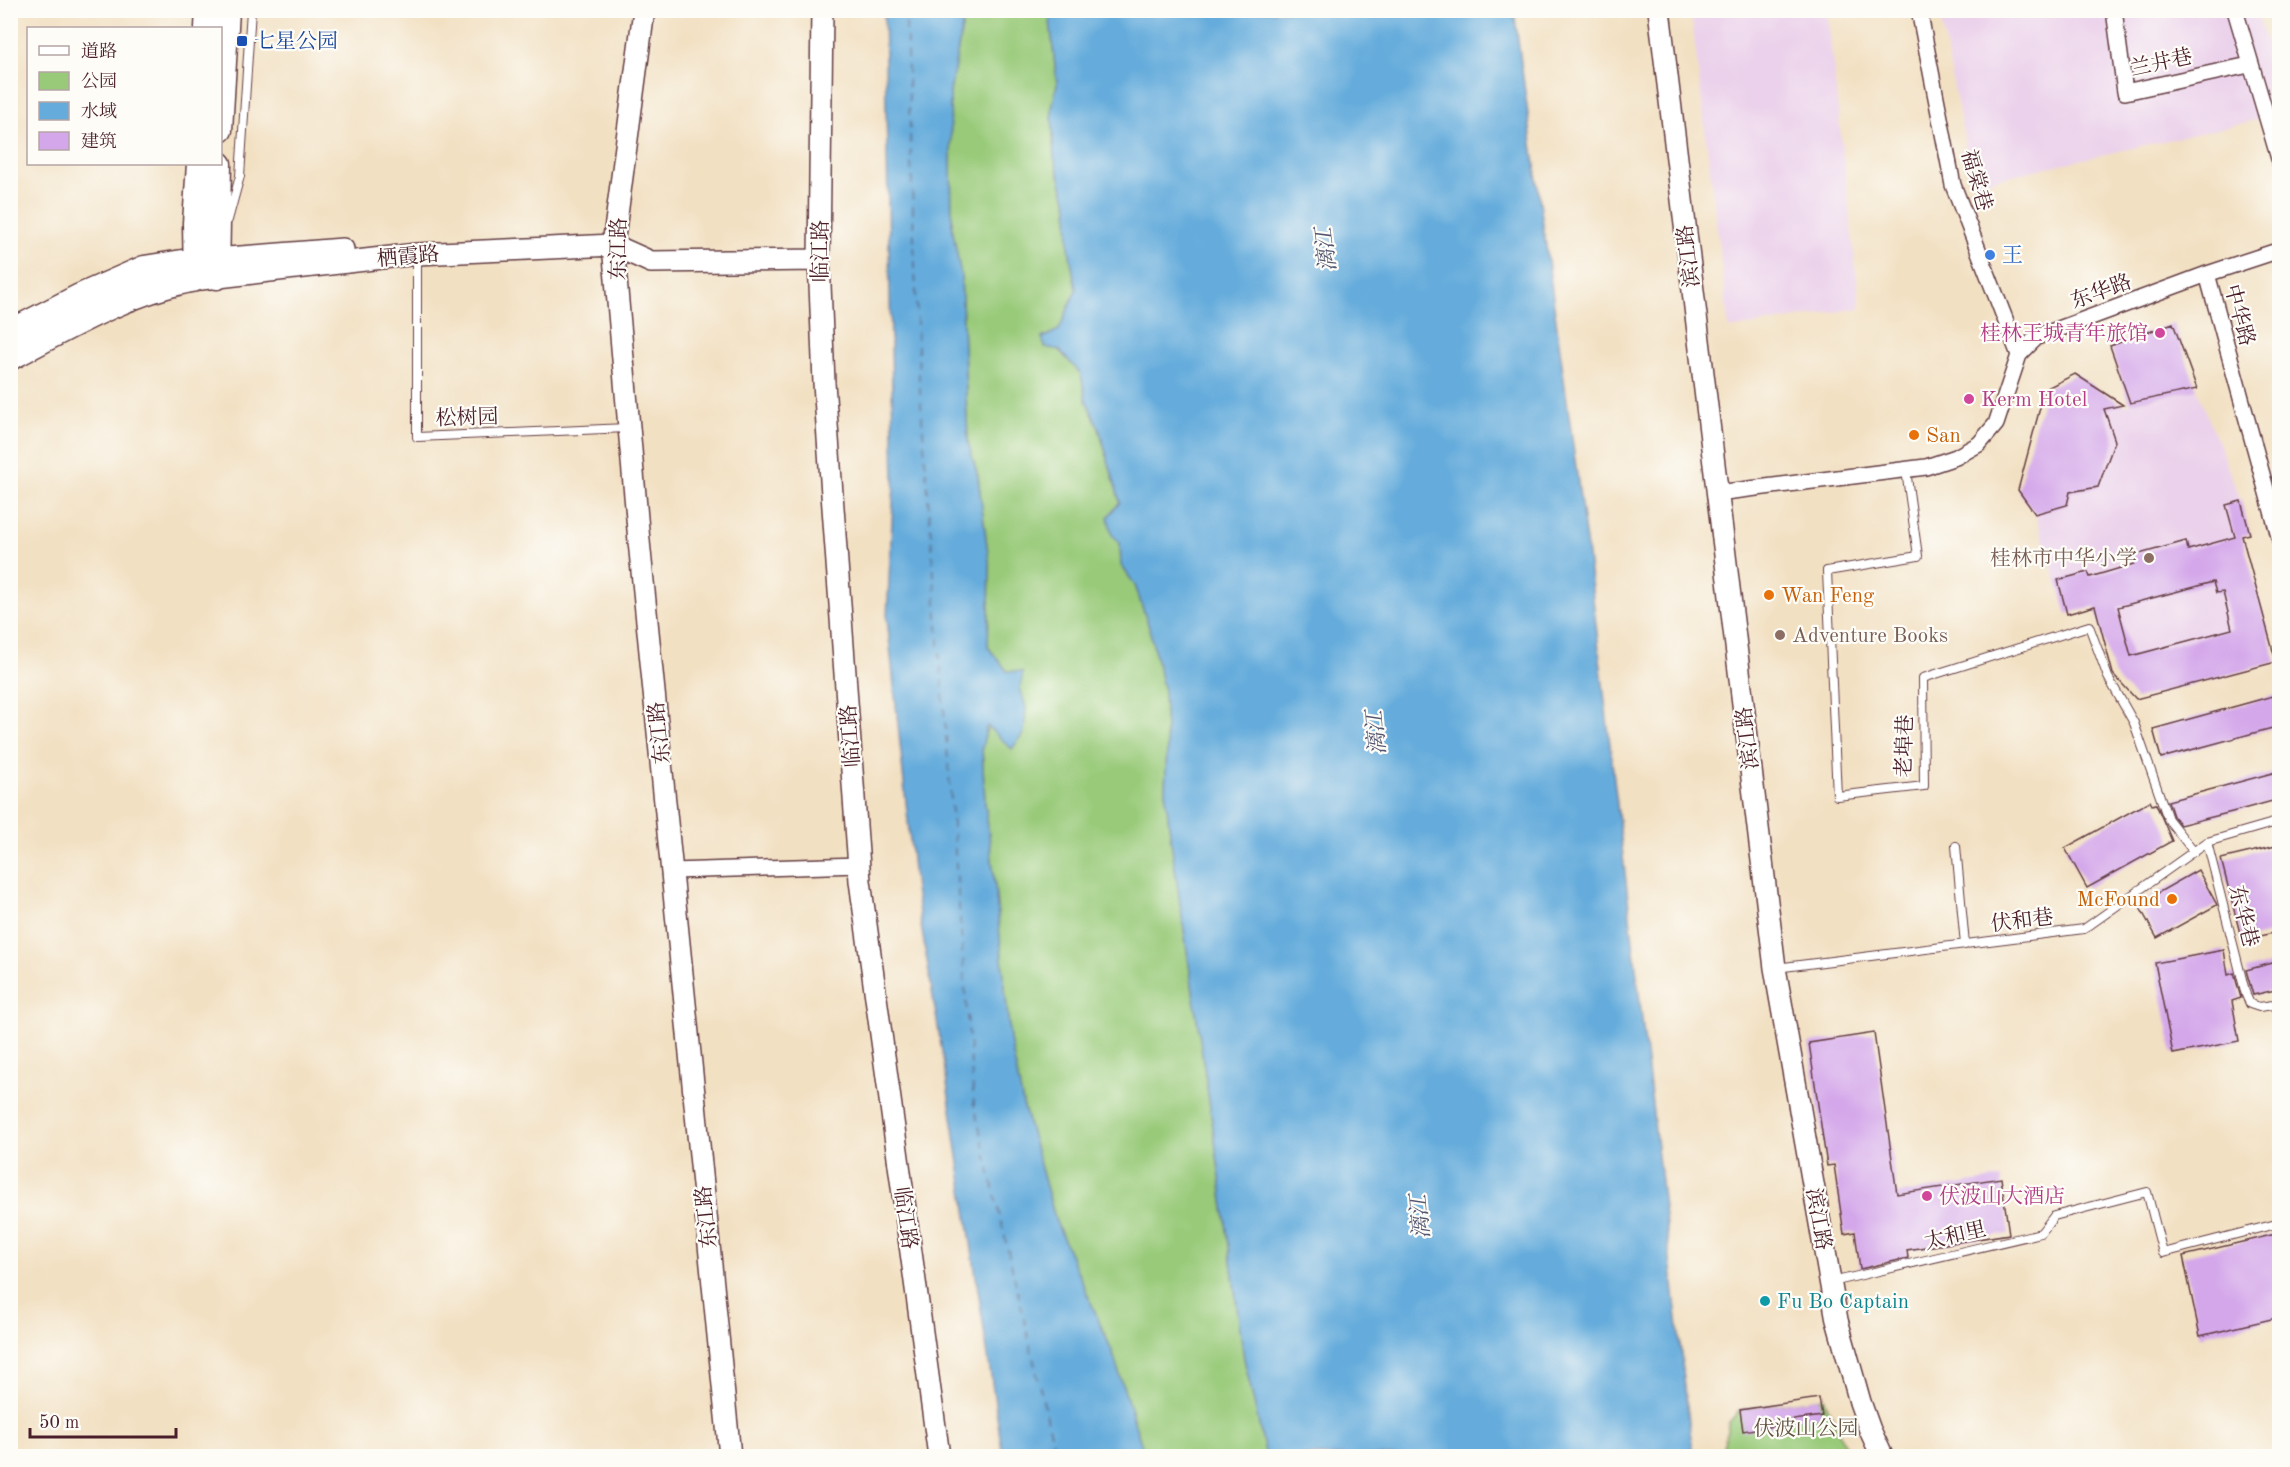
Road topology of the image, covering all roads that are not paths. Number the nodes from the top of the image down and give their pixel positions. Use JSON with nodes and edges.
{"nodes":[{"id":1,"x":208,"y":10,"type":"edge"},
{"id":2,"x":227,"y":10,"type":"edge"},
{"id":3,"x":251,"y":10,"type":"edge"},
{"id":4,"x":644,"y":10,"type":"edge"},
{"id":5,"x":822,"y":10,"type":"edge"},
{"id":6,"x":1659,"y":10,"type":"edge"},
{"id":7,"x":1919,"y":10,"type":"edge"},
{"id":8,"x":2114,"y":10,"type":"edge"},
{"id":9,"x":2235,"y":10,"type":"edge"},
{"id":10,"x":207,"y":27,"type":"edge"},
{"id":11,"x":2249,"y":65,"type":"junction"},
{"id":12,"x":222,"y":96,"type":"edge"},
{"id":13,"x":2280,"y":162,"type":"edge"},
{"id":14,"x":199,"y":165,"type":"edge"},
{"id":15,"x":219,"y":165,"type":"edge"},
{"id":16,"x":615,"y":237,"type":"junction"},
{"id":17,"x":2280,"y":250,"type":"edge"},
{"id":18,"x":417,"y":254,"type":"junction"},
{"id":19,"x":819,"y":260,"type":"junction"},
{"id":20,"x":206,"y":269,"type":"junction"},
{"id":21,"x":2207,"y":274,"type":"junction"},
{"id":22,"x":10,"y":332,"type":"edge"},
{"id":23,"x":2019,"y":354,"type":"junction"},
{"id":24,"x":10,"y":358,"type":"edge"},
{"id":25,"x":629,"y":428,"type":"junction"},
{"id":26,"x":1906,"y":470,"type":"junction"},
{"id":27,"x":1717,"y":493,"type":"junction"},
{"id":28,"x":2280,"y":540,"type":"edge"},
{"id":29,"x":2280,"y":821,"type":"edge"},
{"id":30,"x":2207,"y":842,"type":"junction"},
{"id":31,"x":1956,"y":846,"type":"dead end"},
{"id":32,"x":2194,"y":852,"type":"junction"},
{"id":33,"x":859,"y":865,"type":"junction"},
{"id":34,"x":673,"y":871,"type":"junction"},
{"id":35,"x":1965,"y":945,"type":"junction"},
{"id":36,"x":1775,"y":968,"type":"junction"},
{"id":37,"x":2280,"y":1005,"type":"edge"},
{"id":38,"x":2280,"y":1223,"type":"edge"},
{"id":39,"x":1831,"y":1283,"type":"junction"},
{"id":40,"x":730,"y":1456,"type":"edge"},
{"id":41,"x":939,"y":1456,"type":"edge"},
{"id":42,"x":1882,"y":1456,"type":"edge"}],
"edges":[{"from":1,"to":10,"type":"main road"},
{"from":2,"to":12,"type":"main road"},
{"from":3,"to":20,"type":"lane"},
{"from":4,"to":16,"type":"street","name":"东江路"},
{"from":5,"to":19,"type":"street","name":"临江路"},
{"from":6,"to":27,"type":"street","name":"滨江路"},
{"from":7,"to":23,"type":"street","name":"福棠巷"},
{"from":8,"to":11,"type":"street","name":"兰井巷"},
{"from":9,"to":11,"type":"street"},
{"from":11,"to":13,"type":"street"},
{"from":14,"to":20,"type":"main road"},
{"from":15,"to":20,"type":"main road"},
{"from":16,"to":18,"type":"street","name":"栖霞路"},
{"from":16,"to":19,"type":"street","name":"栖霞路"},
{"from":16,"to":20,"type":"street","name":"栖霞路"},
{"from":16,"to":25,"type":"street","name":"东江路"},
{"from":17,"to":21,"type":"street","name":"东华路"},
{"from":18,"to":20,"type":"street","name":"栖霞路"},
{"from":18,"to":25,"type":"lane","name":"松树园"},
{"from":19,"to":33,"type":"street","name":"临江路"},
{"from":20,"to":22,"type":"main road","name":"栖霞路"},
{"from":20,"to":24,"type":"main road","name":"栖霞路"},
{"from":21,"to":23,"type":"street","name":"东华路"},
{"from":21,"to":28,"type":"street","name":"中华路"},
{"from":23,"to":26,"type":"street"},
{"from":25,"to":34,"type":"street","name":"东江路"},
{"from":26,"to":27,"type":"street"},
{"from":26,"to":32,"type":"lane","name":"老埠巷"},
{"from":27,"to":36,"type":"street","name":"滨江路"},
{"from":29,"to":30,"type":"lane","name":"伏和巷"},
{"from":30,"to":32,"type":"lane","name":"伏和巷"},
{"from":30,"to":37,"type":"lane","name":"东华巷"},
{"from":31,"to":35,"type":"lane"},
{"from":32,"to":35,"type":"lane","name":"伏和巷"},
{"from":33,"to":34,"type":"street"},
{"from":33,"to":41,"type":"street","name":"临江路"},
{"from":34,"to":40,"type":"street","name":"东江路"},
{"from":35,"to":36,"type":"lane","name":"伏和巷"},
{"from":36,"to":39,"type":"street","name":"滨江路"},
{"from":38,"to":39,"type":"lane","name":"太和里"},
{"from":39,"to":42,"type":"street","name":"滨江路"}]}
